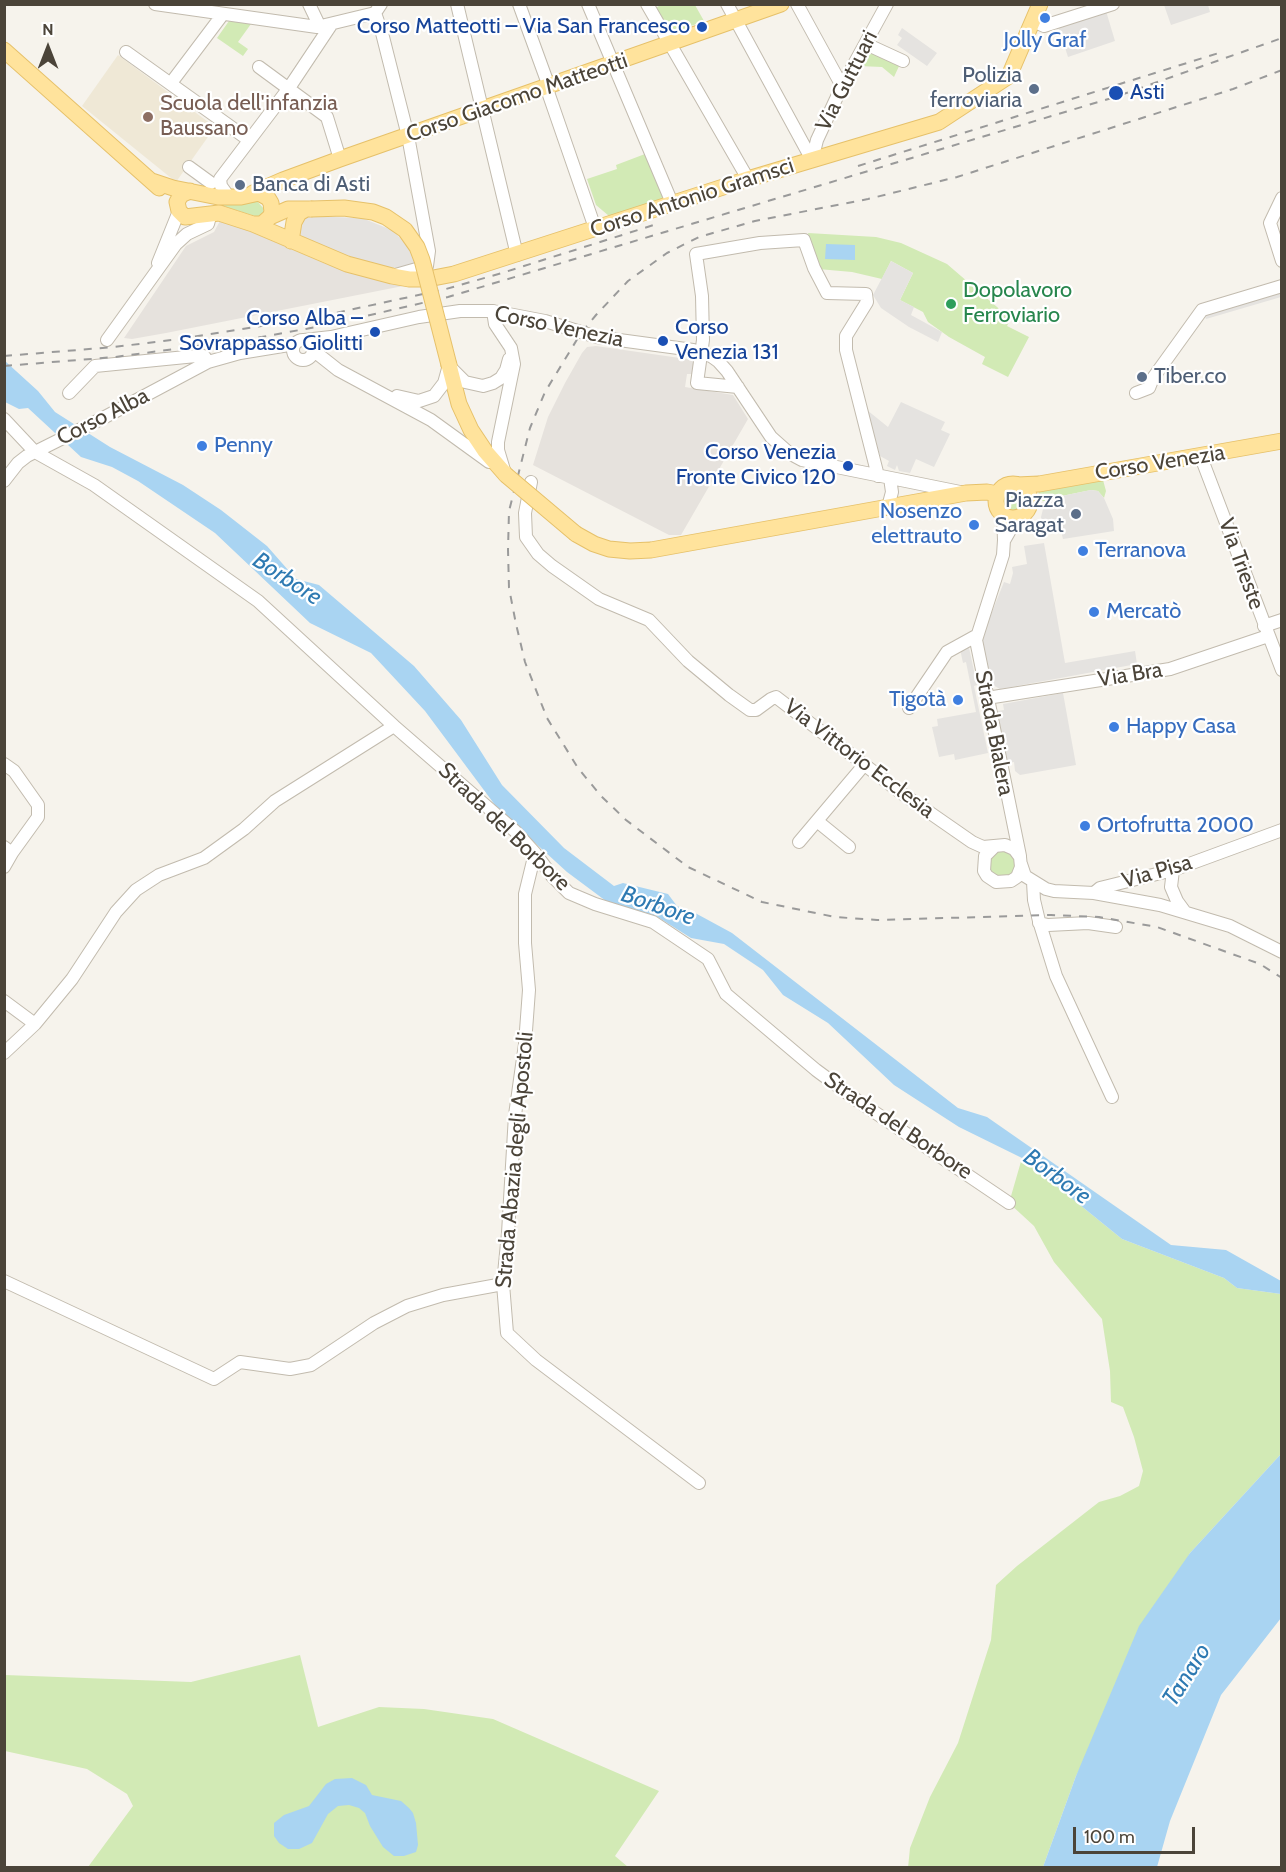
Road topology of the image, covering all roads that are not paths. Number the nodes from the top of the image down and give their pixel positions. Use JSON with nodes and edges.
{"nodes":[{"id":1,"x":155,"y":4,"type":"edge"},
{"id":2,"x":309,"y":4,"type":"edge"},
{"id":3,"x":456,"y":4,"type":"edge"},
{"id":4,"x":519,"y":4,"type":"edge"},
{"id":5,"x":588,"y":4,"type":"edge"},
{"id":6,"x":647,"y":4,"type":"edge"},
{"id":7,"x":727,"y":4,"type":"edge"},
{"id":8,"x":781,"y":4,"type":"edge"},
{"id":9,"x":797,"y":4,"type":"edge"},
{"id":10,"x":887,"y":4,"type":"edge"},
{"id":11,"x":1040,"y":4,"type":"edge"},
{"id":12,"x":1113,"y":4,"type":"edge"},
{"id":13,"x":378,"y":9,"type":"edge"},
{"id":14,"x":223,"y":14,"type":"junction"},
{"id":15,"x":735,"y":20,"type":"junction"},
{"id":16,"x":1033,"y":21,"type":"junction"},
{"id":17,"x":326,"y":26,"type":"junction"},
{"id":18,"x":670,"y":43,"type":"junction"},
{"id":19,"x":866,"y":44,"type":"junction"},
{"id":20,"x":4,"y":50,"type":"edge"},
{"id":21,"x":126,"y":52,"type":"dead end"},
{"id":22,"x":903,"y":62,"type":"dead end"},
{"id":23,"x":613,"y":64,"type":"junction"},
{"id":24,"x":259,"y":67,"type":"dead end"},
{"id":25,"x":171,"y":83,"type":"junction"},
{"id":26,"x":842,"y":86,"type":"junction"},
{"id":27,"x":548,"y":87,"type":"junction"},
{"id":28,"x":289,"y":88,"type":"junction"},
{"id":29,"x":482,"y":110,"type":"junction"},
{"id":30,"x":408,"y":136,"type":"junction"},
{"id":31,"x":249,"y":140,"type":"junction"},
{"id":32,"x":340,"y":159,"type":"junction"},
{"id":33,"x":812,"y":160,"type":"junction"},
{"id":34,"x":189,"y":168,"type":"dead end"},
{"id":35,"x":748,"y":179,"type":"junction"},
{"id":36,"x":152,"y":181,"type":"junction"},
{"id":37,"x":209,"y":189,"type":"junction"},
{"id":38,"x":190,"y":191,"type":"junction"},
{"id":39,"x":227,"y":193,"type":"junction"},
{"id":40,"x":254,"y":193,"type":"junction"},
{"id":41,"x":1281,"y":198,"type":"edge"},
{"id":42,"x":269,"y":200,"type":"junction"},
{"id":43,"x":672,"y":203,"type":"junction"},
{"id":44,"x":178,"y":209,"type":"junction"},
{"id":45,"x":288,"y":209,"type":"junction"},
{"id":46,"x":309,"y":209,"type":"junction"},
{"id":47,"x":270,"y":217,"type":"junction"},
{"id":48,"x":197,"y":223,"type":"junction"},
{"id":49,"x":252,"y":224,"type":"junction"},
{"id":50,"x":595,"y":228,"type":"junction"},
{"id":51,"x":291,"y":241,"type":"junction"},
{"id":52,"x":517,"y":255,"type":"junction"},
{"id":53,"x":1281,"y":261,"type":"edge"},
{"id":54,"x":155,"y":273,"type":"junction"},
{"id":55,"x":392,"y":276,"type":"junction"},
{"id":56,"x":1281,"y":286,"type":"edge"},
{"id":57,"x":494,"y":311,"type":"junction"},
{"id":58,"x":106,"y":340,"type":"dead end"},
{"id":59,"x":510,"y":348,"type":"junction"},
{"id":60,"x":305,"y":350,"type":"junction"},
{"id":61,"x":701,"y":353,"type":"junction"},
{"id":62,"x":208,"y":362,"type":"junction"},
{"id":63,"x":449,"y":365,"type":"junction"},
{"id":64,"x":738,"y":387,"type":"junction"},
{"id":65,"x":380,"y":391,"type":"junction"},
{"id":66,"x":69,"y":393,"type":"dead end"},
{"id":67,"x":1136,"y":393,"type":"dead end"},
{"id":68,"x":4,"y":419,"type":"edge"},
{"id":69,"x":1281,"y":441,"type":"edge"},
{"id":70,"x":41,"y":449,"type":"junction"},
{"id":71,"x":1201,"y":457,"type":"junction"},
{"id":72,"x":506,"y":476,"type":"junction"},
{"id":73,"x":884,"y":477,"type":"junction"},
{"id":74,"x":4,"y":481,"type":"edge"},
{"id":75,"x":531,"y":482,"type":"dead end"},
{"id":76,"x":1040,"y":484,"type":"junction"},
{"id":77,"x":1017,"y":485,"type":"junction"},
{"id":78,"x":966,"y":493,"type":"junction"},
{"id":79,"x":998,"y":494,"type":"junction"},
{"id":80,"x":1029,"y":496,"type":"junction"},
{"id":81,"x":888,"y":507,"type":"junction"},
{"id":82,"x":1010,"y":516,"type":"junction"},
{"id":83,"x":1281,"y":620,"type":"edge"},
{"id":84,"x":1266,"y":631,"type":"junction"},
{"id":85,"x":976,"y":636,"type":"junction"},
{"id":86,"x":1281,"y":670,"type":"edge"},
{"id":87,"x":987,"y":698,"type":"junction"},
{"id":88,"x":909,"y":708,"type":"dead end"},
{"id":89,"x":394,"y":726,"type":"junction"},
{"id":90,"x":4,"y":764,"type":"edge"},
{"id":91,"x":864,"y":765,"type":"junction"},
{"id":92,"x":817,"y":821,"type":"junction"},
{"id":93,"x":1013,"y":830,"type":"junction"},
{"id":94,"x":1281,"y":830,"type":"edge"},
{"id":95,"x":799,"y":842,"type":"dead end"},
{"id":96,"x":972,"y":842,"type":"junction"},
{"id":97,"x":997,"y":846,"type":"junction"},
{"id":98,"x":849,"y":847,"type":"dead end"},
{"id":99,"x":8,"y":850,"type":"edge"},
{"id":100,"x":535,"y":853,"type":"junction"},
{"id":101,"x":1021,"y":860,"type":"junction"},
{"id":102,"x":983,"y":866,"type":"junction"},
{"id":103,"x":4,"y":867,"type":"edge"},
{"id":104,"x":1173,"y":870,"type":"junction"},
{"id":105,"x":1032,"y":882,"type":"junction"},
{"id":106,"x":1007,"y":883,"type":"junction"},
{"id":107,"x":1094,"y":894,"type":"junction"},
{"id":108,"x":1185,"y":912,"type":"junction"},
{"id":109,"x":1039,"y":923,"type":"junction"},
{"id":110,"x":1116,"y":927,"type":"dead end"},
{"id":111,"x":1281,"y":952,"type":"edge"},
{"id":112,"x":4,"y":1001,"type":"edge"},
{"id":113,"x":34,"y":1024,"type":"junction"},
{"id":114,"x":4,"y":1053,"type":"edge"},
{"id":115,"x":1112,"y":1097,"type":"dead end"},
{"id":116,"x":1009,"y":1203,"type":"dead end"},
{"id":117,"x":4,"y":1281,"type":"edge"},
{"id":118,"x":503,"y":1284,"type":"junction"},
{"id":119,"x":699,"y":1483,"type":"dead end"}],
"edges":[{"from":1,"to":14,"type":"street"},
{"from":2,"to":17,"type":"street"},
{"from":3,"to":29,"type":"street"},
{"from":4,"to":27,"type":"street"},
{"from":5,"to":23,"type":"street"},
{"from":6,"to":18,"type":"street"},
{"from":7,"to":15,"type":"street"},
{"from":8,"to":15,"type":"main road","name":"Corso Giacomo Matteotti"},
{"from":9,"to":26,"type":"street"},
{"from":10,"to":19,"type":"street","name":"Via Guttuari"},
{"from":11,"to":16,"type":"main road","name":"Corso Antonio Gramsci"},
{"from":12,"to":16,"type":"street"},
{"from":13,"to":17,"type":"street"},
{"from":13,"to":30,"type":"street"},
{"from":14,"to":17,"type":"street"},
{"from":14,"to":25,"type":"street"},
{"from":15,"to":18,"type":"main road","name":"Corso Giacomo Matteotti"},
{"from":15,"to":33,"type":"street"},
{"from":16,"to":33,"type":"main road","name":"Corso Antonio Gramsci"},
{"from":17,"to":28,"type":"street"},
{"from":18,"to":23,"type":"main road","name":"Corso Giacomo Matteotti"},
{"from":18,"to":35,"type":"street"},
{"from":19,"to":22,"type":"street"},
{"from":19,"to":26,"type":"street","name":"Via Guttuari"},
{"from":20,"to":36,"type":"main road"},
{"from":21,"to":25,"type":"street"},
{"from":23,"to":27,"type":"main road","name":"Corso Giacomo Matteotti"},
{"from":23,"to":43,"type":"street"},
{"from":24,"to":28,"type":"street"},
{"from":25,"to":31,"type":"street"},
{"from":26,"to":33,"type":"street","name":"Via Guttuari"},
{"from":27,"to":29,"type":"main road","name":"Corso Giacomo Matteotti"},
{"from":27,"to":50,"type":"street"},
{"from":28,"to":31,"type":"street"},
{"from":28,"to":32,"type":"street"},
{"from":29,"to":30,"type":"main road","name":"Corso Giacomo Matteotti"},
{"from":29,"to":52,"type":"street"},
{"from":30,"to":32,"type":"main road","name":"Corso Giacomo Matteotti"},
{"from":30,"to":55,"type":"street"},
{"from":31,"to":39,"type":"street"},
{"from":32,"to":40,"type":"main road","name":"Corso Giacomo Matteotti"},
{"from":33,"to":35,"type":"main road","name":"Corso Antonio Gramsci"},
{"from":34,"to":37,"type":"street"},
{"from":35,"to":43,"type":"main road","name":"Corso Antonio Gramsci"},
{"from":36,"to":38,"type":"main road","name":"Corso Giacomo Matteotti"},
{"from":36,"to":44,"type":"main road"},
{"from":37,"to":38,"type":"main road","name":"Corso Giacomo Matteotti"},
{"from":37,"to":39,"type":"main road","name":"Corso Giacomo Matteotti"},
{"from":38,"to":44,"type":"main road"},
{"from":39,"to":40,"type":"main road","name":"Corso Giacomo Matteotti"},
{"from":40,"to":42,"type":"main road"},
{"from":41,"to":53,"type":"street"},
{"from":42,"to":45,"type":"main road"},
{"from":42,"to":47,"type":"main road"},
{"from":43,"to":50,"type":"main road","name":"Corso Antonio Gramsci"},
{"from":44,"to":48,"type":"main road"},
{"from":44,"to":54,"type":"street"},
{"from":45,"to":46,"type":"main road","name":"Corso Venezia"},
{"from":45,"to":47,"type":"main road"},
{"from":46,"to":51,"type":"main road"},
{"from":46,"to":63,"type":"main road","name":"Corso Venezia","bridge":true},
{"from":47,"to":49,"type":"main road"},
{"from":48,"to":49,"type":"main road","name":"Corso Antonio Gramsci"},
{"from":48,"to":54,"type":"street"},
{"from":49,"to":51,"type":"main road","name":"Corso Antonio Gramsci"},
{"from":50,"to":52,"type":"main road","name":"Corso Antonio Gramsci"},
{"from":51,"to":55,"type":"main road","name":"Corso Antonio Gramsci"},
{"from":52,"to":55,"type":"main road","name":"Corso Antonio Gramsci"},
{"from":54,"to":58,"type":"street"},
{"from":56,"to":67,"type":"street"},
{"from":57,"to":59,"type":"street"},
{"from":57,"to":60,"type":"street","name":"Corso Venezia"},
{"from":57,"to":61,"type":"street","name":"Corso Venezia"},
{"from":59,"to":63,"type":"street"},
{"from":59,"to":72,"type":"street"},
{"from":60,"to":62,"type":"street","name":"Corso Alba"},
{"from":60,"to":65,"type":"street"},
{"from":61,"to":64,"type":"street","name":"Corso Venezia"},
{"from":61,"to":64,"type":"street"},
{"from":61,"to":73,"type":"street"},
{"from":62,"to":66,"type":"street","name":"Corso Alba"},
{"from":62,"to":70,"type":"street","name":"Corso Alba"},
{"from":63,"to":65,"type":"street"},
{"from":63,"to":72,"type":"main road","name":"Corso Venezia"},
{"from":64,"to":73,"type":"street","name":"Corso Venezia"},
{"from":65,"to":72,"type":"street"},
{"from":68,"to":70,"type":"street","name":"Strada del Borbore"},
{"from":69,"to":71,"type":"main road","name":"Corso Venezia"},
{"from":70,"to":74,"type":"street","name":"Corso Alba"},
{"from":70,"to":89,"type":"street","name":"Strada del Borbore"},
{"from":71,"to":76,"type":"main road","name":"Corso Venezia"},
{"from":71,"to":84,"type":"street","name":"Via Trieste"},
{"from":72,"to":81,"type":"main road","name":"Corso Venezia","bridge":true},
{"from":73,"to":78,"type":"street","name":"Corso Venezia"},
{"from":73,"to":81,"type":"street"},
{"from":75,"to":91,"type":"street","name":"Via Vittorio Ecclesia"},
{"from":76,"to":77,"type":"main road","name":"Corso Venezia"},
{"from":76,"to":80,"type":"main road"},
{"from":77,"to":79,"type":"main road"},
{"from":77,"to":80,"type":"main road"},
{"from":78,"to":79,"type":"main road","name":"Corso Venezia"},
{"from":78,"to":81,"type":"main road","name":"Corso Venezia"},
{"from":79,"to":82,"type":"main road"},
{"from":80,"to":82,"type":"main road"},
{"from":82,"to":85,"type":"street"},
{"from":83,"to":84,"type":"street","name":"Via Bra"},
{"from":84,"to":86,"type":"street","name":"Via Trieste"},
{"from":84,"to":87,"type":"street","name":"Via Bra"},
{"from":85,"to":87,"type":"street","name":"Strada Bialera"},
{"from":85,"to":88,"type":"street","name":"Strada Bialera"},
{"from":87,"to":93,"type":"street","name":"Strada Bialera"},
{"from":89,"to":100,"type":"street","name":"Strada del Borbore"},
{"from":89,"to":113,"type":"street"},
{"from":90,"to":99,"type":"street"},
{"from":91,"to":92,"type":"street"},
{"from":91,"to":96,"type":"street","name":"Via Vittorio Ecclesia"},
{"from":92,"to":95,"type":"street"},
{"from":92,"to":98,"type":"street"},
{"from":93,"to":97,"type":"street"},
{"from":93,"to":101,"type":"street","name":"Strada Bialera"},
{"from":94,"to":104,"type":"street","name":"Via Pisa"},
{"from":96,"to":97,"type":"street","name":"Via Vittorio Ecclesia"},
{"from":96,"to":102,"type":"street","name":"Via Vittorio Ecclesia"},
{"from":97,"to":101,"type":"street"},
{"from":97,"to":102,"type":"street"},
{"from":99,"to":103,"type":"street"},
{"from":100,"to":116,"type":"street","name":"Strada del Borbore"},
{"from":100,"to":118,"type":"street","name":"Strada Abazia degli Apostoli"},
{"from":101,"to":105,"type":"street"},
{"from":101,"to":106,"type":"street"},
{"from":102,"to":106,"type":"street"},
{"from":104,"to":107,"type":"street","name":"Via Pisa"},
{"from":104,"to":108,"type":"street"},
{"from":105,"to":106,"type":"street","name":"Via Pisa"},
{"from":105,"to":107,"type":"street","name":"Via Pisa"},
{"from":105,"to":109,"type":"street"},
{"from":107,"to":108,"type":"street"},
{"from":108,"to":111,"type":"street"},
{"from":109,"to":110,"type":"street"},
{"from":109,"to":115,"type":"street"},
{"from":112,"to":113,"type":"street"},
{"from":113,"to":114,"type":"street"},
{"from":117,"to":118,"type":"street"},
{"from":118,"to":119,"type":"street","name":"Strada Abazia degli Apostoli"}]}
